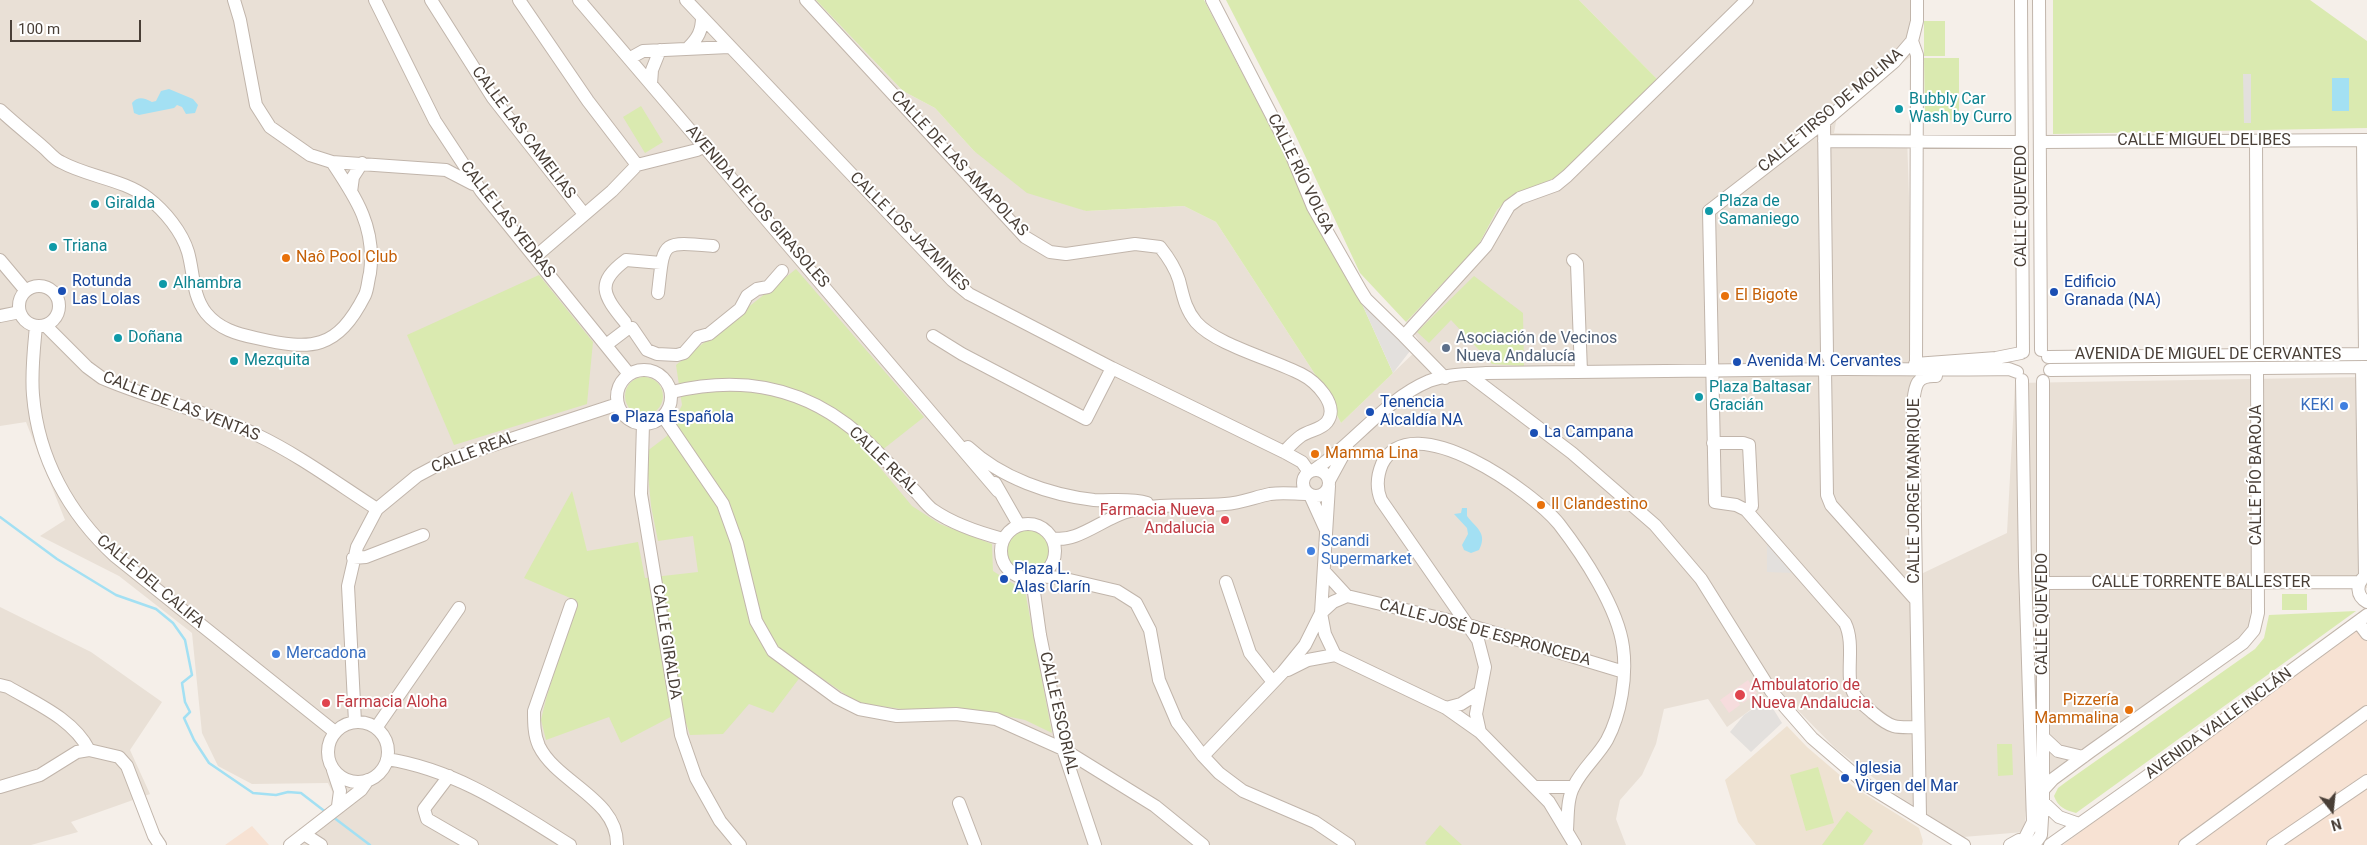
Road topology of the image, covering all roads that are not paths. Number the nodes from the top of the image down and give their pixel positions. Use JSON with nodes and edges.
{"nodes":[{"id":1,"x":234,"y":0,"type":"edge"},
{"id":2,"x":375,"y":0,"type":"edge"},
{"id":3,"x":431,"y":0,"type":"edge"},
{"id":4,"x":518,"y":0,"type":"edge"},
{"id":5,"x":579,"y":0,"type":"edge"},
{"id":6,"x":686,"y":0,"type":"edge"},
{"id":7,"x":806,"y":0,"type":"edge"},
{"id":8,"x":1212,"y":0,"type":"edge"},
{"id":9,"x":1747,"y":0,"type":"edge"},
{"id":10,"x":1917,"y":0,"type":"edge"},
{"id":11,"x":2021,"y":0,"type":"edge"},
{"id":12,"x":2039,"y":0,"type":"edge"},
{"id":13,"x":702,"y":17,"type":"junction"},
{"id":14,"x":611,"y":38,"type":"junction"},
{"id":15,"x":1912,"y":41,"type":"junction"},
{"id":16,"x":729,"y":47,"type":"junction"},
{"id":17,"x":688,"y":48,"type":"junction"},
{"id":18,"x":643,"y":50,"type":"junction"},
{"id":19,"x":658,"y":54,"type":"junction"},
{"id":20,"x":634,"y":64,"type":"junction"},
{"id":21,"x":652,"y":84,"type":"junction"},
{"id":22,"x":0,"y":110,"type":"edge"},
{"id":23,"x":1824,"y":122,"type":"junction"},
{"id":24,"x":2365,"y":140,"type":"edge"},
{"id":25,"x":1824,"y":141,"type":"junction"},
{"id":26,"x":2256,"y":141,"type":"junction"},
{"id":27,"x":1915,"y":142,"type":"junction"},
{"id":28,"x":2022,"y":142,"type":"junction"},
{"id":29,"x":2041,"y":142,"type":"junction"},
{"id":30,"x":451,"y":146,"type":"junction"},
{"id":31,"x":705,"y":146,"type":"junction"},
{"id":32,"x":332,"y":162,"type":"junction"},
{"id":33,"x":362,"y":163,"type":"junction"},
{"id":34,"x":637,"y":166,"type":"junction"},
{"id":35,"x":446,"y":170,"type":"junction"},
{"id":36,"x":478,"y":187,"type":"junction"},
{"id":37,"x":351,"y":192,"type":"junction"},
{"id":38,"x":584,"y":214,"type":"junction"},
{"id":39,"x":713,"y":246,"type":"dead end"},
{"id":40,"x":535,"y":257,"type":"junction"},
{"id":41,"x":0,"y":260,"type":"edge"},
{"id":42,"x":1573,"y":260,"type":"dead end"},
{"id":43,"x":662,"y":263,"type":"junction"},
{"id":44,"x":782,"y":272,"type":"dead end"},
{"id":45,"x":26,"y":292,"type":"junction"},
{"id":46,"x":658,"y":293,"type":"dead end"},
{"id":47,"x":20,"y":312,"type":"junction"},
{"id":48,"x":0,"y":316,"type":"edge"},
{"id":49,"x":40,"y":325,"type":"junction"},
{"id":50,"x":628,"y":326,"type":"junction"},
{"id":51,"x":933,"y":336,"type":"dead end"},
{"id":52,"x":1404,"y":336,"type":"junction"},
{"id":53,"x":606,"y":345,"type":"junction"},
{"id":54,"x":2022,"y":352,"type":"junction"},
{"id":55,"x":2045,"y":354,"type":"junction"},
{"id":56,"x":2257,"y":354,"type":"junction"},
{"id":57,"x":2366,"y":354,"type":"edge"},
{"id":58,"x":1910,"y":366,"type":"junction"},
{"id":59,"x":2364,"y":367,"type":"edge"},
{"id":60,"x":1112,"y":368,"type":"junction"},
{"id":61,"x":2256,"y":368,"type":"junction"},
{"id":62,"x":1845,"y":369,"type":"junction"},
{"id":63,"x":1711,"y":370,"type":"junction"},
{"id":64,"x":1825,"y":370,"type":"junction"},
{"id":65,"x":1975,"y":370,"type":"junction"},
{"id":66,"x":1581,"y":372,"type":"junction"},
{"id":67,"x":630,"y":374,"type":"junction"},
{"id":68,"x":1468,"y":374,"type":"junction"},
{"id":69,"x":2019,"y":376,"type":"junction"},
{"id":70,"x":2047,"y":376,"type":"junction"},
{"id":71,"x":1445,"y":378,"type":"junction"},
{"id":72,"x":672,"y":392,"type":"junction"},
{"id":73,"x":618,"y":404,"type":"junction"},
{"id":74,"x":934,"y":414,"type":"junction"},
{"id":75,"x":664,"y":416,"type":"junction"},
{"id":76,"x":643,"y":424,"type":"junction"},
{"id":77,"x":1713,"y":442,"type":"junction"},
{"id":78,"x":1349,"y":443,"type":"junction"},
{"id":79,"x":1284,"y":452,"type":"junction"},
{"id":80,"x":983,"y":459,"type":"junction"},
{"id":81,"x":1309,"y":473,"type":"junction"},
{"id":82,"x":1329,"y":483,"type":"junction"},
{"id":83,"x":998,"y":491,"type":"junction"},
{"id":84,"x":1270,"y":494,"type":"junction"},
{"id":85,"x":1309,"y":494,"type":"junction"},
{"id":86,"x":1154,"y":505,"type":"junction"},
{"id":87,"x":377,"y":510,"type":"junction"},
{"id":88,"x":1746,"y":510,"type":"junction"},
{"id":89,"x":1019,"y":525,"type":"junction"},
{"id":90,"x":1326,"y":533,"type":"junction"},
{"id":91,"x":1081,"y":534,"type":"junction"},
{"id":92,"x":423,"y":535,"type":"dead end"},
{"id":93,"x":1052,"y":538,"type":"junction"},
{"id":94,"x":1003,"y":539,"type":"junction"},
{"id":95,"x":353,"y":558,"type":"junction"},
{"id":96,"x":1054,"y":560,"type":"junction"},
{"id":97,"x":1324,"y":571,"type":"junction"},
{"id":98,"x":1036,"y":577,"type":"junction"},
{"id":99,"x":1061,"y":578,"type":"junction"},
{"id":100,"x":2364,"y":578,"type":"edge"},
{"id":101,"x":1226,"y":582,"type":"dead end"},
{"id":102,"x":2257,"y":582,"type":"junction"},
{"id":103,"x":2042,"y":583,"type":"junction"},
{"id":104,"x":1347,"y":596,"type":"junction"},
{"id":105,"x":1916,"y":600,"type":"junction"},
{"id":106,"x":2365,"y":601,"type":"edge"},
{"id":107,"x":571,"y":605,"type":"dead end"},
{"id":108,"x":459,"y":608,"type":"dead end"},
{"id":109,"x":1322,"y":613,"type":"junction"},
{"id":110,"x":2362,"y":618,"type":"edge"},
{"id":111,"x":1465,"y":624,"type":"junction"},
{"id":112,"x":2367,"y":634,"type":"edge"},
{"id":113,"x":1335,"y":655,"type":"junction"},
{"id":114,"x":1283,"y":672,"type":"junction"},
{"id":115,"x":1624,"y":672,"type":"junction"},
{"id":116,"x":1273,"y":682,"type":"junction"},
{"id":117,"x":0,"y":685,"type":"edge"},
{"id":118,"x":1480,"y":692,"type":"junction"},
{"id":119,"x":1446,"y":708,"type":"junction"},
{"id":120,"x":2367,"y":712,"type":"edge"},
{"id":121,"x":355,"y":722,"type":"junction"},
{"id":122,"x":1918,"y":727,"type":"junction"},
{"id":123,"x":376,"y":728,"type":"junction"},
{"id":124,"x":335,"y":732,"type":"junction"},
{"id":125,"x":1480,"y":732,"type":"junction"},
{"id":126,"x":2043,"y":737,"type":"junction"},
{"id":127,"x":1063,"y":749,"type":"junction"},
{"id":128,"x":89,"y":750,"type":"junction"},
{"id":129,"x":1203,"y":756,"type":"junction"},
{"id":130,"x":2082,"y":757,"type":"junction"},
{"id":131,"x":387,"y":759,"type":"junction"},
{"id":132,"x":334,"y":770,"type":"junction"},
{"id":133,"x":449,"y":776,"type":"junction"},
{"id":134,"x":368,"y":780,"type":"junction"},
{"id":135,"x":2367,"y":781,"type":"edge"},
{"id":136,"x":0,"y":787,"type":"edge"},
{"id":137,"x":1536,"y":787,"type":"junction"},
{"id":138,"x":1573,"y":787,"type":"junction"},
{"id":139,"x":2043,"y":796,"type":"junction"},
{"id":140,"x":959,"y":803,"type":"dead end"},
{"id":141,"x":338,"y":806,"type":"junction"},
{"id":142,"x":1920,"y":816,"type":"junction"},
{"id":143,"x":2079,"y":824,"type":"junction"},
{"id":144,"x":1567,"y":830,"type":"junction"},
{"id":145,"x":304,"y":834,"type":"junction"},
{"id":146,"x":2053,"y":842,"type":"edge"},
{"id":147,"x":2030,"y":843,"type":"edge"},
{"id":148,"x":160,"y":845,"type":"edge"},
{"id":149,"x":290,"y":845,"type":"edge"},
{"id":150,"x":321,"y":845,"type":"edge"},
{"id":151,"x":472,"y":845,"type":"edge"},
{"id":152,"x":570,"y":845,"type":"edge"},
{"id":153,"x":617,"y":845,"type":"edge"},
{"id":154,"x":740,"y":845,"type":"edge"},
{"id":155,"x":975,"y":845,"type":"edge"},
{"id":156,"x":1095,"y":845,"type":"edge"},
{"id":157,"x":1203,"y":845,"type":"edge"},
{"id":158,"x":1349,"y":845,"type":"edge"},
{"id":159,"x":1575,"y":845,"type":"edge"},
{"id":160,"x":1964,"y":845,"type":"edge"},
{"id":161,"x":2010,"y":845,"type":"edge"},
{"id":162,"x":2042,"y":845,"type":"edge"},
{"id":163,"x":2185,"y":845,"type":"edge"},
{"id":164,"x":2273,"y":845,"type":"edge"}],
"edges":[{"from":1,"to":32,"type":"street"},
{"from":2,"to":30,"type":"street","name":"CALLE LAS YEDRAS"},
{"from":3,"to":38,"type":"street","name":"CALLE LAS CAMELIAS"},
{"from":4,"to":34,"type":"street"},
{"from":5,"to":14,"type":"street","name":"AVENIDA DE LOS GIRASOLES"},
{"from":6,"to":13,"type":"street","name":"CALLE LOS JAZMINES"},
{"from":7,"to":79,"type":"street","name":"CALLE DE LAS AMAPOLAS"},
{"from":8,"to":52,"type":"street","name":"CALLE RÍO VOLGA"},
{"from":9,"to":52,"type":"street"},
{"from":10,"to":15,"type":"street","name":"CALLE TIRSO DE MOLINA"},
{"from":11,"to":28,"type":"street","name":"CALLE QUEVEDO"},
{"from":12,"to":29,"type":"street","name":"CALLE QUEVEDO"},
{"from":13,"to":16,"type":"street","name":"CALLE LOS JAZMINES"},
{"from":13,"to":17,"type":"street"},
{"from":14,"to":18,"type":"street"},
{"from":14,"to":20,"type":"street","name":"AVENIDA DE LOS GIRASOLES"},
{"from":15,"to":23,"type":"street","name":"CALLE TIRSO DE MOLINA"},
{"from":15,"to":27,"type":"street"},
{"from":16,"to":17,"type":"street"},
{"from":16,"to":60,"type":"street","name":"CALLE LOS JAZMINES"},
{"from":17,"to":19,"type":"street"},
{"from":18,"to":19,"type":"street"},
{"from":18,"to":20,"type":"street"},
{"from":19,"to":20,"type":"street"},
{"from":19,"to":21,"type":"street"},
{"from":20,"to":21,"type":"street","name":"AVENIDA DE LOS GIRASOLES"},
{"from":21,"to":31,"type":"street","name":"AVENIDA DE LOS GIRASOLES"},
{"from":22,"to":37,"type":"street"},
{"from":23,"to":25,"type":"street"},
{"from":23,"to":63,"type":"street","name":"CALLE TIRSO DE MOLINA"},
{"from":24,"to":26,"type":"street","name":"CALLE MIGUEL DELIBES"},
{"from":24,"to":57,"type":"street"},
{"from":25,"to":27,"type":"street"},
{"from":25,"to":62,"type":"street"},
{"from":26,"to":29,"type":"street","name":"CALLE MIGUEL DELIBES"},
{"from":26,"to":56,"type":"street"},
{"from":27,"to":28,"type":"street"},
{"from":27,"to":58,"type":"street"},
{"from":28,"to":54,"type":"street","name":"CALLE QUEVEDO"},
{"from":29,"to":55,"type":"street","name":"CALLE QUEVEDO"},
{"from":30,"to":35,"type":"street"},
{"from":30,"to":36,"type":"street","name":"CALLE LAS YEDRAS"},
{"from":31,"to":34,"type":"street"},
{"from":31,"to":74,"type":"street","name":"AVENIDA DE LOS GIRASOLES"},
{"from":32,"to":33,"type":"street"},
{"from":32,"to":37,"type":"street"},
{"from":33,"to":35,"type":"street"},
{"from":33,"to":37,"type":"street"},
{"from":34,"to":38,"type":"street","name":"CALLE LAS CAMELIAS"},
{"from":35,"to":36,"type":"street"},
{"from":36,"to":40,"type":"street","name":"CALLE LAS YEDRAS"},
{"from":38,"to":40,"type":"street","name":"CALLE LAS CAMELIAS"},
{"from":39,"to":43,"type":"street"},
{"from":40,"to":53,"type":"street","name":"CALLE LAS YEDRAS"},
{"from":41,"to":45,"type":"street"},
{"from":42,"to":66,"type":"street"},
{"from":43,"to":46,"type":"street"},
{"from":43,"to":50,"type":"street"},
{"from":44,"to":50,"type":"street"},
{"from":45,"to":47,"type":"street"},
{"from":45,"to":49,"type":"street"},
{"from":47,"to":48,"type":"street"},
{"from":47,"to":49,"type":"street"},
{"from":49,"to":87,"type":"street","name":"CALLE DE LAS VENTAS"},
{"from":49,"to":124,"type":"street","name":"CALLE DEL CALIFA"},
{"from":50,"to":53,"type":"street"},
{"from":51,"to":60,"type":"street"},
{"from":52,"to":71,"type":"street","name":"CALLE RÍO VOLGA"},
{"from":53,"to":67,"type":"street","name":"CALLE LAS YEDRAS"},
{"from":54,"to":55,"type":"street"},
{"from":54,"to":58,"type":"street"},
{"from":54,"to":69,"type":"street"},
{"from":55,"to":56,"type":"street","name":"AVENIDA DE MIGUEL DE CERVANTES"},
{"from":55,"to":70,"type":"street"},
{"from":56,"to":57,"type":"street","name":"AVENIDA DE MIGUEL DE CERVANTES"},
{"from":58,"to":62,"type":"street"},
{"from":58,"to":65,"type":"street"},
{"from":59,"to":61,"type":"street","name":"AVENIDA DE MIGUEL DE CERVANTES"},
{"from":59,"to":100,"type":"street"},
{"from":60,"to":79,"type":"street","name":"CALLE LOS JAZMINES"},
{"from":61,"to":70,"type":"street","name":"AVENIDA DE MIGUEL DE CERVANTES"},
{"from":61,"to":102,"type":"street","name":"CALLE PÍO BAROJA"},
{"from":62,"to":64,"type":"street"},
{"from":63,"to":64,"type":"street"},
{"from":63,"to":66,"type":"street"},
{"from":63,"to":77,"type":"street","name":"CALLE TIRSO DE MOLINA"},
{"from":64,"to":105,"type":"street","name":"CALLE JORGE MANRIQUE"},
{"from":65,"to":69,"type":"street"},
{"from":65,"to":105,"type":"street","name":"CALLE JORGE MANRIQUE"},
{"from":66,"to":68,"type":"street"},
{"from":67,"to":72,"type":"street"},
{"from":67,"to":73,"type":"street"},
{"from":68,"to":71,"type":"street"},
{"from":68,"to":142,"type":"street"},
{"from":69,"to":70,"type":"street"},
{"from":69,"to":147,"type":"street","name":"CALLE QUEVEDO"},
{"from":70,"to":103,"type":"street","name":"CALLE QUEVEDO"},
{"from":71,"to":78,"type":"street"},
{"from":72,"to":75,"type":"street"},
{"from":72,"to":94,"type":"street","name":"CALLE REAL"},
{"from":73,"to":76,"type":"street"},
{"from":73,"to":87,"type":"street","name":"CALLE REAL"},
{"from":74,"to":80,"type":"street","name":"AVENIDA DE LOS GIRASOLES"},
{"from":74,"to":83,"type":"street","name":"AVENIDA DE LOS GIRASOLES"},
{"from":75,"to":76,"type":"street"},
{"from":75,"to":127,"type":"street"},
{"from":76,"to":154,"type":"street","name":"CALLE GIRALDA"},
{"from":77,"to":88,"type":"street","name":"CALLE TIRSO DE MOLINA"},
{"from":77,"to":88,"type":"street"},
{"from":78,"to":81,"type":"street"},
{"from":78,"to":82,"type":"street"},
{"from":79,"to":81,"type":"street","name":"CALLE LOS JAZMINES"},
{"from":80,"to":83,"type":"street","name":"AVENIDA DE LOS GIRASOLES"},
{"from":80,"to":86,"type":"street","name":"AVENIDA DE LOS GIRASOLES"},
{"from":81,"to":82,"type":"street"},
{"from":81,"to":84,"type":"street"},
{"from":81,"to":85,"type":"street"},
{"from":82,"to":85,"type":"street"},
{"from":82,"to":90,"type":"street"},
{"from":83,"to":89,"type":"street","name":"AVENIDA DE LOS GIRASOLES"},
{"from":84,"to":85,"type":"street"},
{"from":84,"to":86,"type":"street"},
{"from":85,"to":90,"type":"street"},
{"from":86,"to":91,"type":"street"},
{"from":87,"to":95,"type":"street","name":"CALLE REAL"},
{"from":88,"to":122,"type":"street"},
{"from":89,"to":93,"type":"street"},
{"from":89,"to":94,"type":"street"},
{"from":90,"to":97,"type":"street"},
{"from":91,"to":93,"type":"street"},
{"from":91,"to":96,"type":"street"},
{"from":92,"to":95,"type":"street"},
{"from":93,"to":96,"type":"street"},
{"from":94,"to":98,"type":"street"},
{"from":95,"to":121,"type":"street","name":"CALLE REAL"},
{"from":96,"to":98,"type":"street"},
{"from":96,"to":99,"type":"street"},
{"from":97,"to":104,"type":"street"},
{"from":97,"to":109,"type":"street"},
{"from":98,"to":99,"type":"street"},
{"from":98,"to":127,"type":"street","name":"CALLE ESCORIAL"},
{"from":99,"to":129,"type":"street"},
{"from":100,"to":102,"type":"street","name":"CALLE TORRENTE BALLESTER"},
{"from":100,"to":106,"type":"street"},
{"from":101,"to":116,"type":"street"},
{"from":102,"to":103,"type":"street","name":"CALLE TORRENTE BALLESTER"},
{"from":102,"to":130,"type":"street","name":"CALLE PÍO BAROJA"},
{"from":103,"to":126,"type":"street","name":"CALLE QUEVEDO"},
{"from":104,"to":109,"type":"street"},
{"from":104,"to":111,"type":"street","name":"CALLE JOSÉ DE ESPRONCEDA"},
{"from":105,"to":122,"type":"street","name":"CALLE JORGE MANRIQUE"},
{"from":106,"to":110,"type":"street"},
{"from":107,"to":153,"type":"street"},
{"from":108,"to":123,"type":"street"},
{"from":109,"to":113,"type":"street"},
{"from":109,"to":114,"type":"street"},
{"from":110,"to":112,"type":"street"},
{"from":110,"to":143,"type":"street","name":"AVENIDA VALLE INCLÁN"},
{"from":111,"to":115,"type":"street","name":"CALLE JOSÉ DE ESPRONCEDA"},
{"from":111,"to":115,"type":"street"},
{"from":111,"to":118,"type":"street"},
{"from":113,"to":114,"type":"street"},
{"from":113,"to":119,"type":"street"},
{"from":114,"to":116,"type":"street"},
{"from":115,"to":138,"type":"street"},
{"from":116,"to":129,"type":"street"},
{"from":117,"to":128,"type":"street"},
{"from":118,"to":119,"type":"street"},
{"from":118,"to":125,"type":"street"},
{"from":119,"to":125,"type":"street"},
{"from":120,"to":163,"type":"street"},
{"from":121,"to":123,"type":"street"},
{"from":121,"to":124,"type":"street"},
{"from":122,"to":142,"type":"street","name":"CALLE JORGE MANRIQUE"},
{"from":123,"to":131,"type":"street"},
{"from":124,"to":132,"type":"street"},
{"from":125,"to":137,"type":"street"},
{"from":126,"to":130,"type":"street"},
{"from":126,"to":139,"type":"street","name":"CALLE QUEVEDO"},
{"from":127,"to":156,"type":"street","name":"CALLE ESCORIAL"},
{"from":127,"to":157,"type":"street"},
{"from":128,"to":136,"type":"street"},
{"from":128,"to":148,"type":"street"},
{"from":129,"to":158,"type":"street"},
{"from":130,"to":139,"type":"street","name":"CALLE PÍO BAROJA"},
{"from":131,"to":133,"type":"street"},
{"from":131,"to":134,"type":"street"},
{"from":132,"to":134,"type":"street"},
{"from":132,"to":141,"type":"street"},
{"from":133,"to":151,"type":"street"},
{"from":133,"to":152,"type":"street"},
{"from":134,"to":141,"type":"street"},
{"from":135,"to":164,"type":"street"},
{"from":137,"to":138,"type":"street"},
{"from":137,"to":144,"type":"street"},
{"from":138,"to":144,"type":"street"},
{"from":139,"to":143,"type":"street"},
{"from":139,"to":147,"type":"street","name":"CALLE QUEVEDO"},
{"from":140,"to":155,"type":"street"},
{"from":141,"to":145,"type":"street"},
{"from":142,"to":160,"type":"street"},
{"from":143,"to":146,"type":"street","name":"AVENIDA VALLE INCLÁN"},
{"from":144,"to":159,"type":"street"},
{"from":145,"to":149,"type":"street"},
{"from":145,"to":150,"type":"street"},
{"from":146,"to":162,"type":"street","name":"AVENIDA VALLE INCLÁN"},
{"from":147,"to":161,"type":"street"}]}
